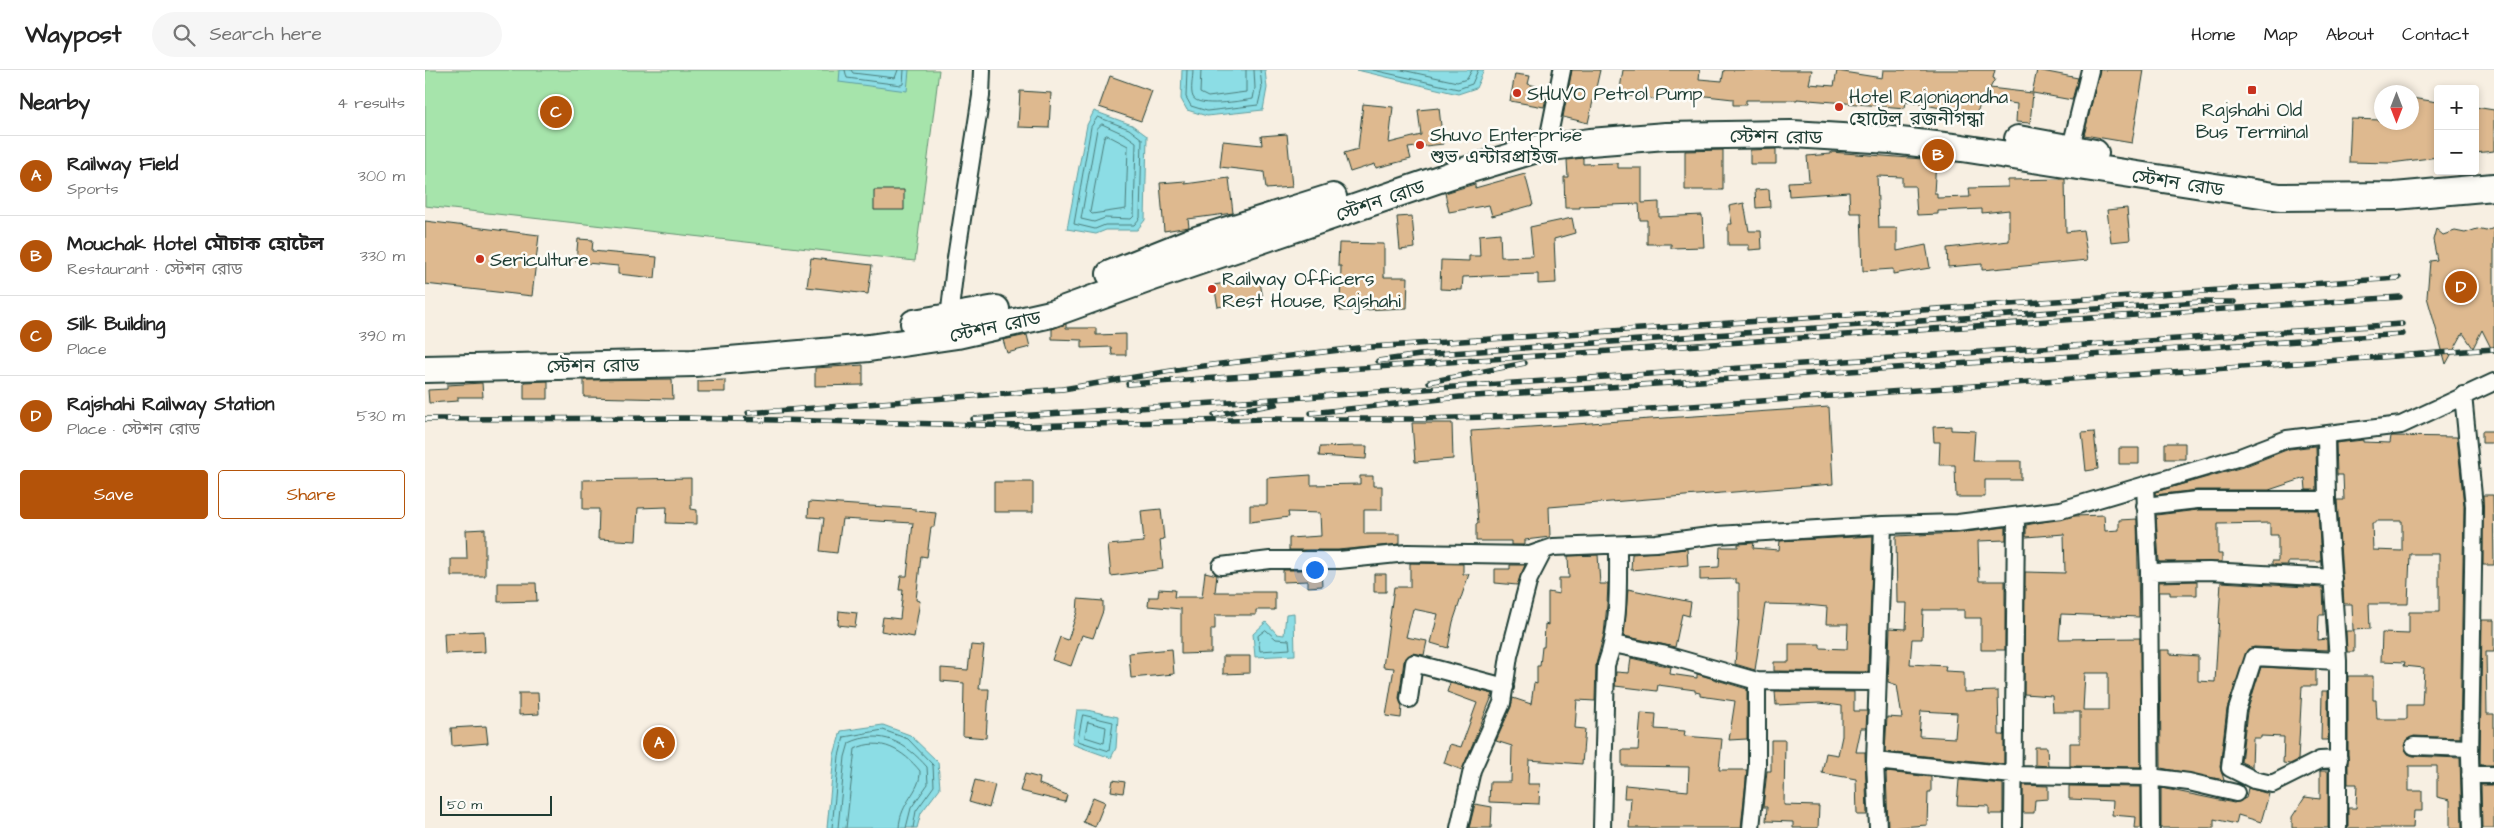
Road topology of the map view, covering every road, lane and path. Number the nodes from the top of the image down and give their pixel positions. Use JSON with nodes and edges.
{"nodes":[{"id":1,"x":982,"y":70,"type":"edge"},
{"id":2,"x":1562,"y":70,"type":"edge"},
{"id":3,"x":2090,"y":70,"type":"edge"},
{"id":4,"x":1550,"y":130,"type":"junction"},
{"id":5,"x":2071,"y":148,"type":"junction"},
{"id":6,"x":2494,"y":168,"type":"edge"},
{"id":7,"x":2479,"y":170,"type":"edge"},
{"id":8,"x":2439,"y":175,"type":"edge"},
{"id":9,"x":2494,"y":187,"type":"edge"},
{"id":10,"x":949,"y":318,"type":"junction"},
{"id":11,"x":425,"y":352,"type":"edge"},
{"id":12,"x":425,"y":370,"type":"edge"},
{"id":13,"x":2494,"y":382,"type":"edge"},
{"id":14,"x":2463,"y":395,"type":"junction"},
{"id":15,"x":2326,"y":435,"type":"junction"},
{"id":16,"x":2145,"y":486,"type":"junction"},
{"id":17,"x":2327,"y":500,"type":"junction"},
{"id":18,"x":2145,"y":506,"type":"junction"},
{"id":19,"x":2016,"y":516,"type":"junction"},
{"id":20,"x":1883,"y":525,"type":"junction"},
{"id":21,"x":1618,"y":545,"type":"junction"},
{"id":22,"x":1543,"y":552,"type":"junction"},
{"id":23,"x":1221,"y":566,"type":"dead end"},
{"id":24,"x":2149,"y":572,"type":"junction"},
{"id":25,"x":2333,"y":578,"type":"junction"},
{"id":26,"x":1613,"y":644,"type":"junction"},
{"id":27,"x":2338,"y":661,"type":"junction"},
{"id":28,"x":1757,"y":681,"type":"junction"},
{"id":29,"x":1877,"y":682,"type":"junction"},
{"id":30,"x":1505,"y":687,"type":"junction"},
{"id":31,"x":1409,"y":699,"type":"dead end"},
{"id":32,"x":2414,"y":746,"type":"dead end"},
{"id":33,"x":2470,"y":748,"type":"junction"},
{"id":34,"x":2339,"y":759,"type":"junction"},
{"id":35,"x":1875,"y":761,"type":"junction"},
{"id":36,"x":2013,"y":775,"type":"junction"},
{"id":37,"x":2470,"y":775,"type":"junction"},
{"id":38,"x":2494,"y":775,"type":"edge"},
{"id":39,"x":2150,"y":777,"type":"junction"},
{"id":40,"x":2236,"y":793,"type":"dead end"},
{"id":41,"x":1459,"y":828,"type":"edge"},
{"id":42,"x":1602,"y":828,"type":"edge"},
{"id":43,"x":1751,"y":828,"type":"edge"},
{"id":44,"x":1877,"y":828,"type":"edge"},
{"id":45,"x":2013,"y":828,"type":"edge"},
{"id":46,"x":2151,"y":828,"type":"edge"},
{"id":47,"x":2338,"y":828,"type":"edge"},
{"id":48,"x":2472,"y":828,"type":"edge"}],
"edges":[{"from":1,"to":10,"type":"street"},
{"from":2,"to":4,"type":"street"},
{"from":3,"to":5,"type":"street"},
{"from":4,"to":5,"type":"main road","name":"স্টেশন রোড"},
{"from":4,"to":10,"type":"main road","name":"স্টেশন রোড"},
{"from":5,"to":8,"type":"main road","name":"স্টেশন রোড"},
{"from":6,"to":7,"type":"main road"},
{"from":9,"to":12,"type":"main road","name":"স্টেশন রোড"},
{"from":10,"to":11,"type":"main road","name":"স্টেশন রোড"},
{"from":13,"to":14,"type":"street"},
{"from":14,"to":15,"type":"street"},
{"from":14,"to":33,"type":"street"},
{"from":15,"to":16,"type":"street"},
{"from":15,"to":17,"type":"street"},
{"from":16,"to":18,"type":"street"},
{"from":16,"to":19,"type":"street"},
{"from":17,"to":18,"type":"street"},
{"from":17,"to":25,"type":"street"},
{"from":18,"to":24,"type":"street"},
{"from":19,"to":20,"type":"street"},
{"from":19,"to":36,"type":"street"},
{"from":20,"to":21,"type":"street"},
{"from":20,"to":29,"type":"street"},
{"from":21,"to":22,"type":"street"},
{"from":21,"to":26,"type":"street"},
{"from":22,"to":23,"type":"street"},
{"from":22,"to":30,"type":"street"},
{"from":24,"to":25,"type":"street"},
{"from":24,"to":39,"type":"street"},
{"from":25,"to":27,"type":"street"},
{"from":26,"to":28,"type":"street"},
{"from":26,"to":42,"type":"street"},
{"from":27,"to":34,"type":"street"},
{"from":27,"to":34,"type":"street"},
{"from":28,"to":29,"type":"street"},
{"from":28,"to":43,"type":"street"},
{"from":29,"to":35,"type":"street"},
{"from":30,"to":31,"type":"street"},
{"from":30,"to":41,"type":"street"},
{"from":32,"to":33,"type":"street"},
{"from":33,"to":37,"type":"street"},
{"from":34,"to":47,"type":"street"},
{"from":35,"to":36,"type":"street"},
{"from":35,"to":44,"type":"street"},
{"from":36,"to":39,"type":"street"},
{"from":36,"to":45,"type":"street"},
{"from":37,"to":38,"type":"street"},
{"from":37,"to":48,"type":"street"},
{"from":39,"to":40,"type":"street"},
{"from":39,"to":46,"type":"street"}]}
